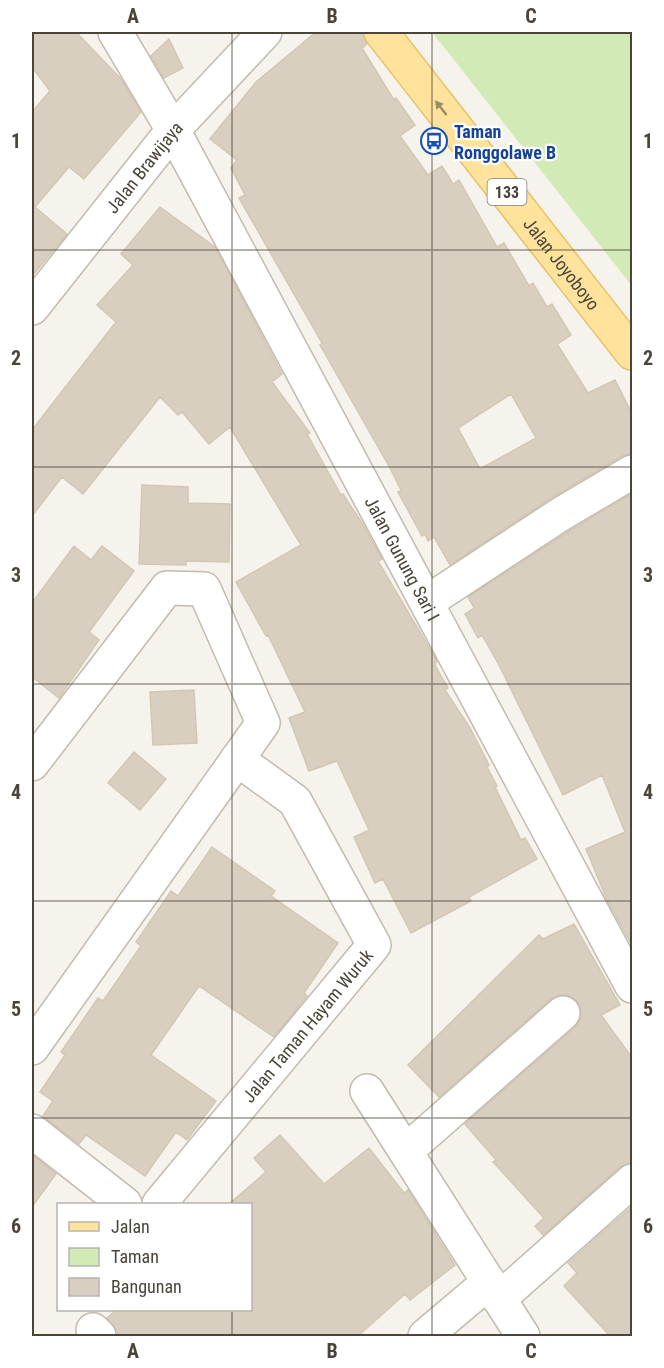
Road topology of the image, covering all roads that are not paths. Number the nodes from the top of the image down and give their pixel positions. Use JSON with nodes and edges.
{"nodes":[{"id":1,"x":115,"y":32,"type":"edge"},
{"id":2,"x":265,"y":32,"type":"edge"},
{"id":3,"x":381,"y":32,"type":"edge"},
{"id":4,"x":174,"y":130,"type":"junction"},
{"id":5,"x":36,"y":294,"type":"edge"},
{"id":6,"x":633,"y":353,"type":"edge"},
{"id":7,"x":633,"y":472,"type":"edge"},
{"id":8,"x":427,"y":602,"type":"junction"},
{"id":9,"x":237,"y":759,"type":"junction"},
{"id":10,"x":32,"y":764,"type":"edge"},
{"id":11,"x":633,"y":986,"type":"edge"},
{"id":12,"x":563,"y":1013,"type":"dead end"},
{"id":13,"x":32,"y":1048,"type":"edge"},
{"id":14,"x":367,"y":1091,"type":"dead end"},
{"id":15,"x":32,"y":1131,"type":"edge"},
{"id":16,"x":406,"y":1151,"type":"junction"},
{"id":17,"x":633,"y":1181,"type":"edge"},
{"id":18,"x":124,"y":1203,"type":"edge"},
{"id":19,"x":160,"y":1203,"type":"edge"},
{"id":20,"x":494,"y":1291,"type":"junction"},
{"id":21,"x":425,"y":1336,"type":"edge"},
{"id":22,"x":524,"y":1336,"type":"edge"}],
"edges":[{"from":1,"to":4,"type":"street","name":"Jalan Gunung Sari I"},
{"from":2,"to":4,"type":"street","name":"Jalan Brawijaya"},
{"from":6,"to":3,"type":"main road","name":"Jalan Joyoboyo","number":"133","one_way":true},
{"from":4,"to":5,"type":"street","name":"Jalan Brawijaya"},
{"from":4,"to":8,"type":"street","name":"Jalan Gunung Sari I"},
{"from":7,"to":8,"type":"street"},
{"from":8,"to":11,"type":"street","name":"Jalan Gunung Sari I"},
{"from":9,"to":10,"type":"street"},
{"from":9,"to":13,"type":"street"},
{"from":9,"to":19,"type":"street","name":"Jalan Taman Hayam Wuruk"},
{"from":12,"to":16,"type":"street"},
{"from":14,"to":16,"type":"street"},
{"from":15,"to":18,"type":"street"},
{"from":16,"to":20,"type":"street"},
{"from":17,"to":20,"type":"street"},
{"from":20,"to":21,"type":"street"},
{"from":20,"to":22,"type":"street"}]}
